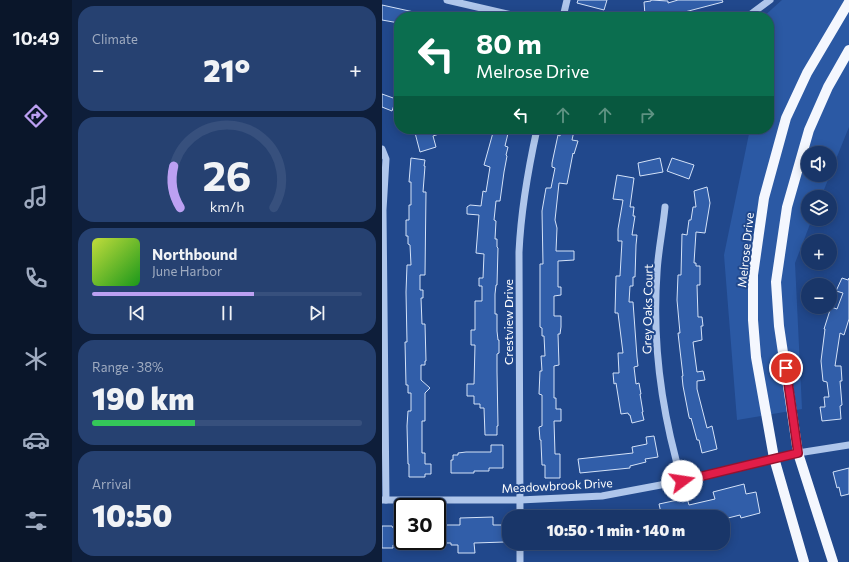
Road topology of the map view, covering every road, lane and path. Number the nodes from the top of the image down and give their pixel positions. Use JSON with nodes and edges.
{"nodes":[{"id":1,"x":447,"y":0,"type":"edge"},
{"id":2,"x":567,"y":0,"type":"edge"},
{"id":3,"x":770,"y":0,"type":"edge"},
{"id":4,"x":849,"y":2,"type":"edge"},
{"id":5,"x":499,"y":12,"type":"edge"},
{"id":6,"x":564,"y":12,"type":"edge"},
{"id":7,"x":754,"y":12,"type":"edge"},
{"id":8,"x":849,"y":50,"type":"edge"},
{"id":9,"x":537,"y":134,"type":"edge"},
{"id":10,"x":382,"y":149,"type":"edge"},
{"id":11,"x":665,"y":207,"type":"dead end"},
{"id":12,"x":849,"y":445,"type":"edge"},
{"id":13,"x":798,"y":453,"type":"junction"},
{"id":14,"x":774,"y":458,"type":"junction"},
{"id":15,"x":682,"y":481,"type":"junction"},
{"id":16,"x":384,"y":500,"type":"edge"},
{"id":17,"x":520,"y":500,"type":"junction"},
{"id":18,"x":520,"y":510,"type":"edge"},
{"id":19,"x":520,"y":550,"type":"edge"},
{"id":20,"x":520,"y":562,"type":"edge"},
{"id":21,"x":804,"y":562,"type":"edge"},
{"id":22,"x":833,"y":562,"type":"edge"}],
"edges":[{"from":1,"to":5,"type":"street"},
{"from":2,"to":6,"type":"street"},
{"from":3,"to":7,"type":"street"},
{"from":4,"to":14,"type":"main road","name":"Melrose Drive"},
{"from":8,"to":13,"type":"main road"},
{"from":9,"to":17,"type":"street","name":"Crestview Drive"},
{"from":10,"to":16,"type":"street"},
{"from":11,"to":15,"type":"street","name":"Grey Oaks Court"},
{"from":12,"to":13,"type":"street","name":"Meadowbrook Drive"},
{"from":13,"to":14,"type":"street","name":"Meadowbrook Drive"},
{"from":13,"to":22,"type":"main road"},
{"from":14,"to":15,"type":"street","name":"Meadowbrook Drive"},
{"from":14,"to":21,"type":"main road","name":"Melrose Drive"},
{"from":15,"to":17,"type":"street","name":"Meadowbrook Drive"},
{"from":16,"to":17,"type":"street","name":"Meadowbrook Drive"},
{"from":17,"to":18,"type":"street","name":"Crestview Drive"},
{"from":19,"to":20,"type":"street"}]}
